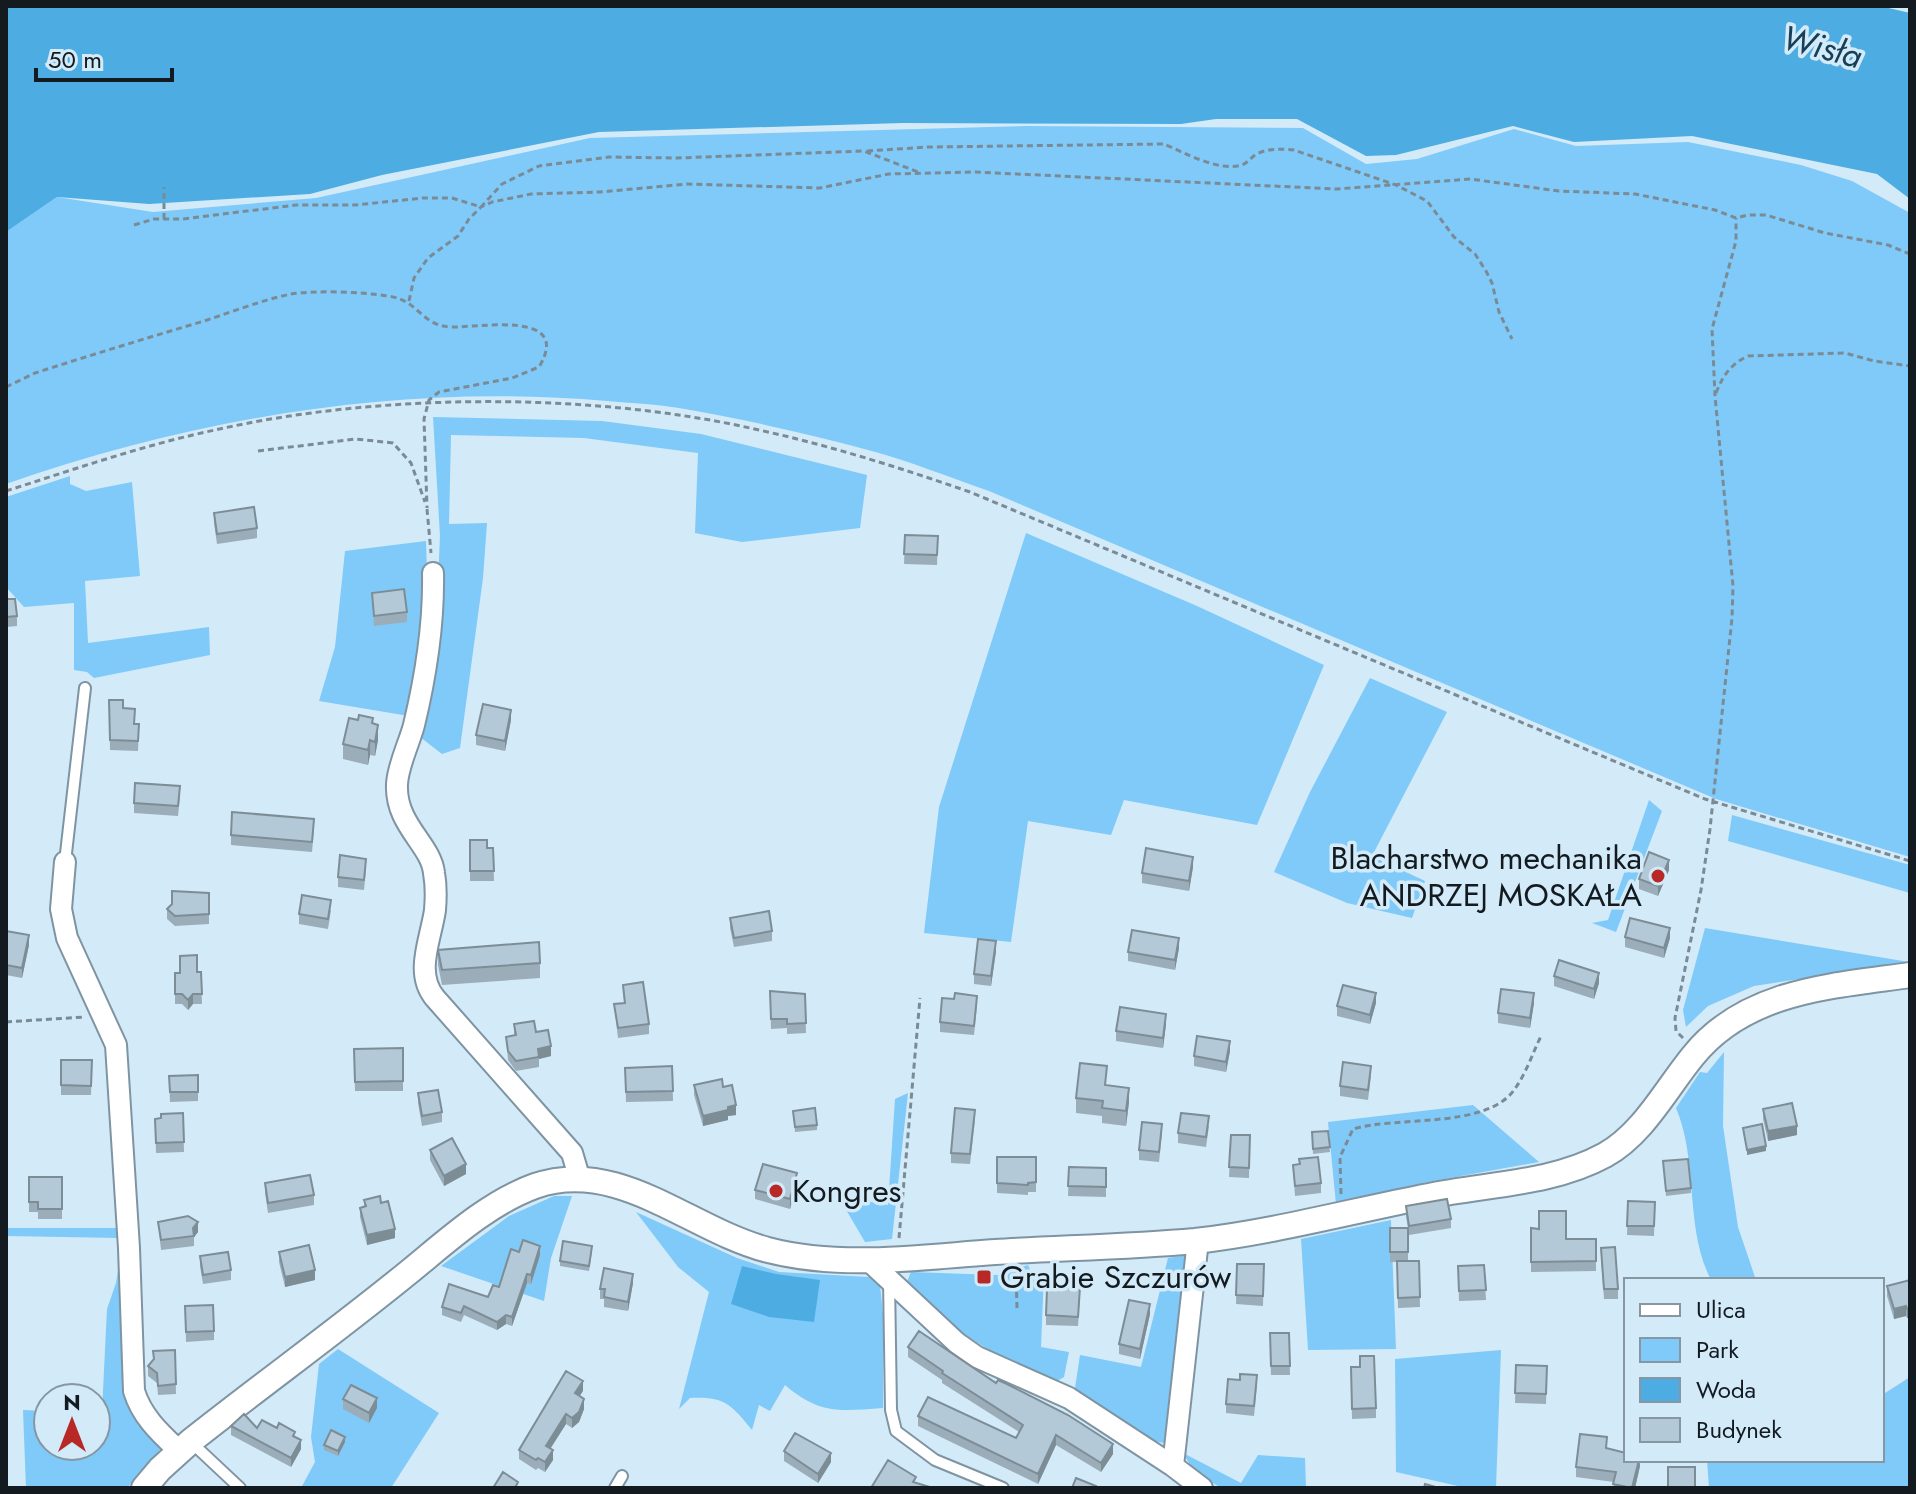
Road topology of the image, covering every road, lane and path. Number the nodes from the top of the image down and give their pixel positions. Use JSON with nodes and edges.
{"nodes":[{"id":1,"x":864,"y":151,"type":"junction"},
{"id":2,"x":922,"y":173,"type":"junction"},
{"id":3,"x":1396,"y":185,"type":"junction"},
{"id":4,"x":164,"y":187,"type":"dead end"},
{"id":5,"x":481,"y":207,"type":"junction"},
{"id":6,"x":1736,"y":218,"type":"junction"},
{"id":7,"x":164,"y":219,"type":"junction"},
{"id":8,"x":134,"y":225,"type":"dead end"},
{"id":9,"x":1910,"y":254,"type":"edge"},
{"id":10,"x":409,"y":301,"type":"junction"},
{"id":11,"x":1512,"y":339,"type":"dead end"},
{"id":12,"x":1910,"y":366,"type":"edge"},
{"id":13,"x":6,"y":387,"type":"edge"},
{"id":14,"x":1715,"y":396,"type":"junction"},
{"id":15,"x":427,"y":404,"type":"junction"},
{"id":16,"x":258,"y":451,"type":"dead end"},
{"id":17,"x":6,"y":491,"type":"edge"},
{"id":18,"x":427,"y":508,"type":"junction"},
{"id":19,"x":433,"y":573,"type":"joint"},
{"id":20,"x":85,"y":688,"type":"dead end"},
{"id":21,"x":1712,"y":802,"type":"junction"},
{"id":22,"x":1910,"y":861,"type":"edge"},
{"id":23,"x":65,"y":862,"type":"joint"},
{"id":24,"x":1910,"y":975,"type":"edge"},
{"id":25,"x":920,"y":998,"type":"dead end"},
{"id":26,"x":103,"y":1016,"type":"junction"},
{"id":27,"x":6,"y":1022,"type":"edge"},
{"id":28,"x":1542,"y":1034,"type":"dead end"},
{"id":29,"x":1697,"y":1051,"type":"junction"},
{"id":30,"x":580,"y":1180,"type":"junction"},
{"id":31,"x":1341,"y":1214,"type":"junction"},
{"id":32,"x":1198,"y":1240,"type":"junction"},
{"id":33,"x":1016,"y":1266,"type":"dead end"},
{"id":34,"x":893,"y":1268,"type":"junction"},
{"id":35,"x":1017,"y":1308,"type":"dead end"},
{"id":36,"x":185,"y":1446,"type":"junction"},
{"id":37,"x":1173,"y":1466,"type":"junction"},
{"id":38,"x":622,"y":1476,"type":"dead end"},
{"id":39,"x":144,"y":1488,"type":"edge"},
{"id":40,"x":240,"y":1488,"type":"edge"},
{"id":41,"x":615,"y":1488,"type":"edge"},
{"id":42,"x":1003,"y":1488,"type":"edge"},
{"id":43,"x":1202,"y":1488,"type":"edge"}],
"edges":[{"from":1,"to":2,"type":"path"},
{"from":1,"to":3,"type":"path"},
{"from":1,"to":5,"type":"path"},
{"from":2,"to":3,"type":"path"},
{"from":2,"to":5,"type":"path"},
{"from":3,"to":6,"type":"path"},
{"from":3,"to":11,"type":"path"},
{"from":4,"to":7,"type":"path"},
{"from":5,"to":7,"type":"path"},
{"from":5,"to":10,"type":"path"},
{"from":6,"to":9,"type":"path"},
{"from":6,"to":14,"type":"path"},
{"from":7,"to":8,"type":"path"},
{"from":10,"to":13,"type":"path"},
{"from":10,"to":15,"type":"path"},
{"from":12,"to":14,"type":"path"},
{"from":14,"to":21,"type":"path"},
{"from":15,"to":17,"type":"path"},
{"from":15,"to":18,"type":"path"},
{"from":15,"to":21,"type":"path"},
{"from":16,"to":18,"type":"path"},
{"from":18,"to":19,"type":"path"},
{"from":19,"to":30,"type":"street"},
{"from":20,"to":23,"type":"lane"},
{"from":21,"to":22,"type":"path"},
{"from":21,"to":29,"type":"path"},
{"from":23,"to":26,"type":"street"},
{"from":24,"to":29,"type":"street"},
{"from":25,"to":34,"type":"path"},
{"from":26,"to":27,"type":"path"},
{"from":26,"to":36,"type":"street"},
{"from":28,"to":31,"type":"path"},
{"from":29,"to":31,"type":"street"},
{"from":30,"to":34,"type":"street"},
{"from":30,"to":36,"type":"street"},
{"from":31,"to":32,"type":"street"},
{"from":32,"to":34,"type":"street"},
{"from":32,"to":37,"type":"street"},
{"from":33,"to":35,"type":"path"},
{"from":34,"to":37,"type":"street"},
{"from":34,"to":42,"type":"lane"},
{"from":36,"to":39,"type":"street"},
{"from":36,"to":40,"type":"lane"},
{"from":37,"to":43,"type":"street"},
{"from":38,"to":41,"type":"lane"}]}
